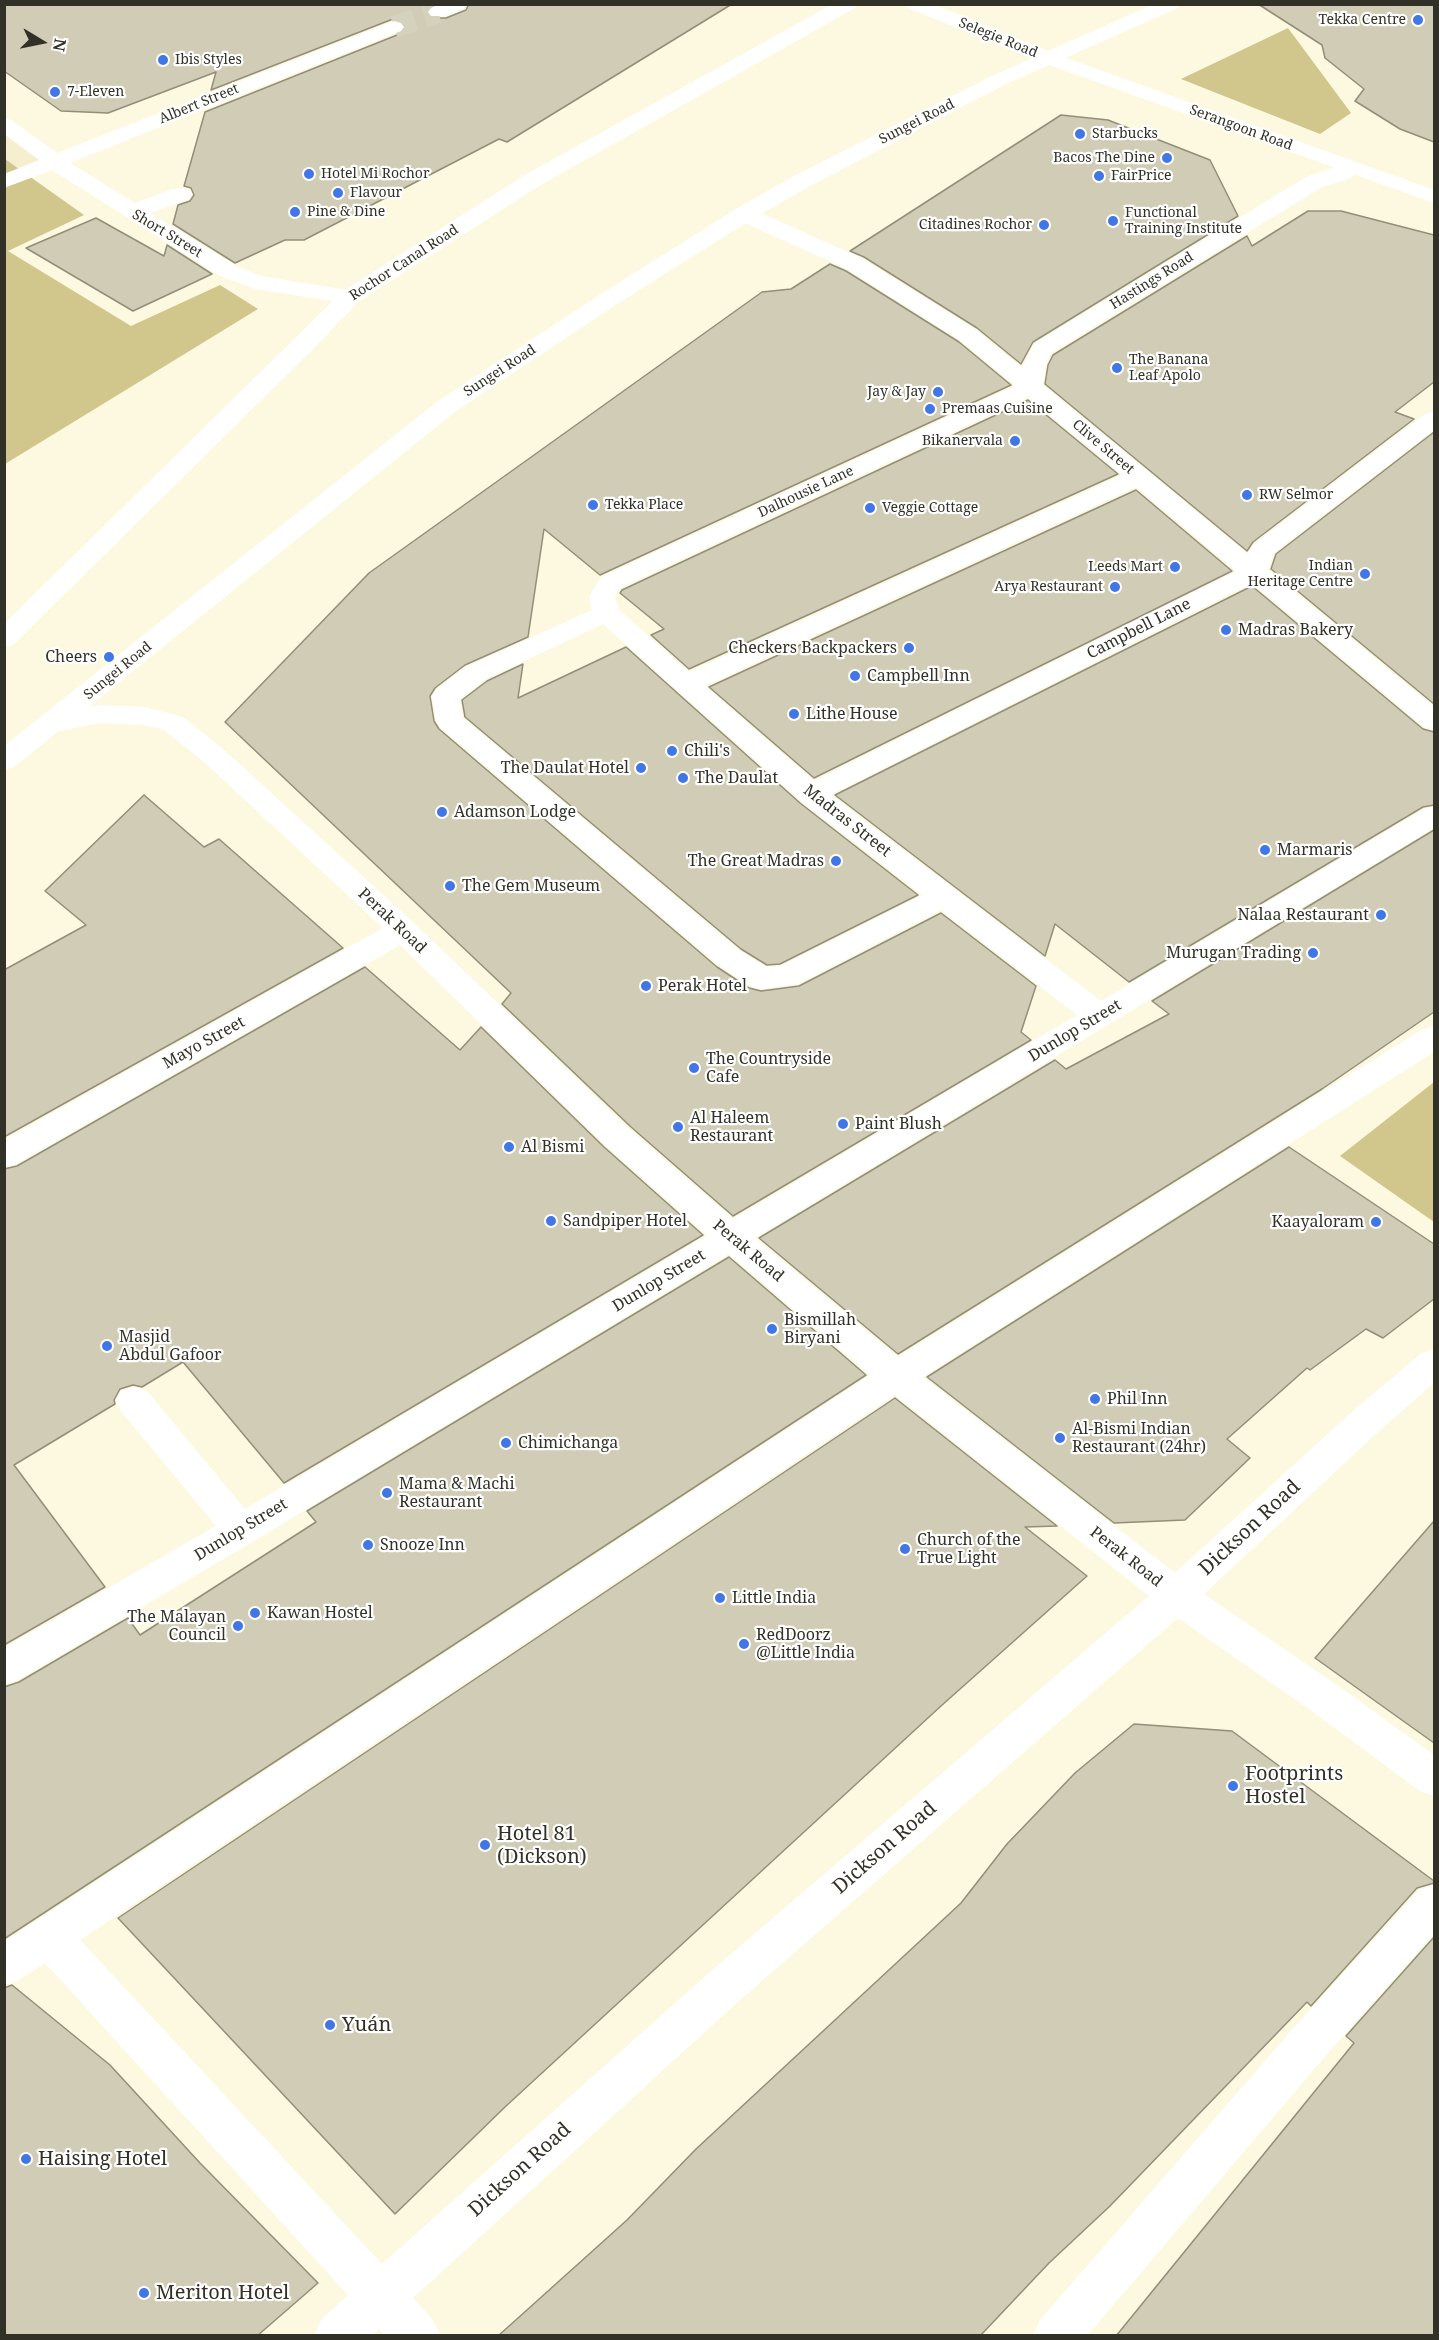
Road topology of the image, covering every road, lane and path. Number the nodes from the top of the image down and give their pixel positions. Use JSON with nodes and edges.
{"nodes":[{"id":1,"x":458,"y":4,"type":"edge"},
{"id":2,"x":848,"y":4,"type":"edge"},
{"id":3,"x":915,"y":4,"type":"edge"},
{"id":4,"x":1171,"y":4,"type":"edge"},
{"id":5,"x":438,"y":12,"type":"tunnel mouth"},
{"id":6,"x":394,"y":27,"type":"tunnel mouth"},
{"id":7,"x":1048,"y":58,"type":"junction"},
{"id":8,"x":4,"y":124,"type":"edge"},
{"id":9,"x":54,"y":161,"type":"junction"},
{"id":10,"x":1345,"y":171,"type":"junction"},
{"id":11,"x":4,"y":182,"type":"edge"},
{"id":12,"x":180,"y":194,"type":"dead end"},
{"id":13,"x":1434,"y":197,"type":"edge"},
{"id":14,"x":131,"y":212,"type":"junction"},
{"id":15,"x":744,"y":214,"type":"junction"},
{"id":16,"x":350,"y":297,"type":"junction"},
{"id":17,"x":1032,"y":375,"type":"junction"},
{"id":18,"x":1434,"y":419,"type":"edge"},
{"id":19,"x":1138,"y":477,"type":"junction"},
{"id":20,"x":1254,"y":572,"type":"junction"},
{"id":21,"x":606,"y":613,"type":"junction"},
{"id":22,"x":4,"y":639,"type":"edge"},
{"id":23,"x":688,"y":683,"type":"junction"},
{"id":24,"x":1434,"y":721,"type":"edge"},
{"id":25,"x":55,"y":723,"type":"junction"},
{"id":26,"x":4,"y":761,"type":"edge"},
{"id":27,"x":811,"y":794,"type":"junction"},
{"id":28,"x":1434,"y":816,"type":"edge"},
{"id":29,"x":944,"y":896,"type":"junction"},
{"id":30,"x":403,"y":930,"type":"junction"},
{"id":31,"x":1100,"y":1016,"type":"junction"},
{"id":32,"x":1434,"y":1037,"type":"edge"},
{"id":33,"x":4,"y":1155,"type":"edge"},
{"id":34,"x":731,"y":1237,"type":"junction"},
{"id":35,"x":1434,"y":1363,"type":"edge"},
{"id":36,"x":896,"y":1376,"type":"junction"},
{"id":37,"x":134,"y":1401,"type":"dead end"},
{"id":38,"x":241,"y":1530,"type":"junction"},
{"id":39,"x":1176,"y":1596,"type":"junction"},
{"id":40,"x":4,"y":1668,"type":"edge"},
{"id":41,"x":1434,"y":1778,"type":"edge"},
{"id":42,"x":1434,"y":1904,"type":"edge"},
{"id":43,"x":50,"y":1936,"type":"junction"},
{"id":44,"x":4,"y":1966,"type":"edge"},
{"id":45,"x":379,"y":2296,"type":"junction"},
{"id":46,"x":337,"y":2336,"type":"edge"},
{"id":47,"x":417,"y":2336,"type":"edge"},
{"id":48,"x":1056,"y":2336,"type":"edge"}],
"edges":[{"from":1,"to":5,"type":"main road"},
{"from":2,"to":16,"type":"main road","name":"Rochor Canal Road"},
{"from":3,"to":7,"type":"main road","name":"Selegie Road"},
{"from":4,"to":7,"type":"main road","name":"Sungei Road"},
{"from":6,"to":9,"type":"main road","name":"Albert Street"},
{"from":7,"to":10,"type":"main road","name":"Serangoon Road"},
{"from":7,"to":15,"type":"main road","name":"Sungei Road"},
{"from":8,"to":9,"type":"main road","name":"Short Street"},
{"from":9,"to":11,"type":"main road","name":"Albert Street"},
{"from":9,"to":14,"type":"main road","name":"Short Street"},
{"from":10,"to":13,"type":"main road","name":"Serangoon Road"},
{"from":10,"to":17,"type":"main road","name":"Hastings Road"},
{"from":12,"to":14,"type":"main road"},
{"from":14,"to":16,"type":"main road","name":"Short Street"},
{"from":15,"to":17,"type":"main road","name":"Clive Street"},
{"from":15,"to":25,"type":"main road","name":"Sungei Road"},
{"from":16,"to":22,"type":"main road","name":"Rochor Canal Road"},
{"from":17,"to":19,"type":"main road","name":"Clive Street"},
{"from":17,"to":21,"type":"main road","name":"Dalhousie Lane"},
{"from":18,"to":20,"type":"main road"},
{"from":19,"to":20,"type":"main road","name":"Clive Street"},
{"from":19,"to":23,"type":"main road"},
{"from":20,"to":24,"type":"main road","name":"Clive Street"},
{"from":20,"to":27,"type":"main road","name":"Campbell Lane"},
{"from":21,"to":23,"type":"main road","name":"Madras Street"},
{"from":21,"to":29,"type":"main road"},
{"from":23,"to":27,"type":"main road","name":"Madras Street"},
{"from":25,"to":26,"type":"main road","name":"Sungei Road"},
{"from":25,"to":30,"type":"main road","name":"Perak Road"},
{"from":27,"to":29,"type":"main road","name":"Madras Street"},
{"from":28,"to":31,"type":"main road","name":"Dunlop Street"},
{"from":29,"to":31,"type":"main road","name":"Madras Street"},
{"from":30,"to":33,"type":"main road","name":"Mayo Street"},
{"from":30,"to":34,"type":"main road","name":"Perak Road"},
{"from":31,"to":34,"type":"main road","name":"Dunlop Street"},
{"from":32,"to":36,"type":"main road"},
{"from":34,"to":36,"type":"main road","name":"Perak Road"},
{"from":34,"to":38,"type":"main road","name":"Dunlop Street"},
{"from":35,"to":39,"type":"main road","name":"Dickson Road"},
{"from":36,"to":39,"type":"main road","name":"Perak Road"},
{"from":36,"to":43,"type":"main road"},
{"from":37,"to":38,"type":"main road"},
{"from":38,"to":40,"type":"main road","name":"Dunlop Street"},
{"from":39,"to":41,"type":"main road","name":"Perak Road"},
{"from":39,"to":45,"type":"main road","name":"Dickson Road"},
{"from":42,"to":48,"type":"main road"},
{"from":43,"to":44,"type":"main road"},
{"from":43,"to":45,"type":"main road"},
{"from":45,"to":46,"type":"main road","name":"Dickson Road"},
{"from":45,"to":47,"type":"main road"}]}
